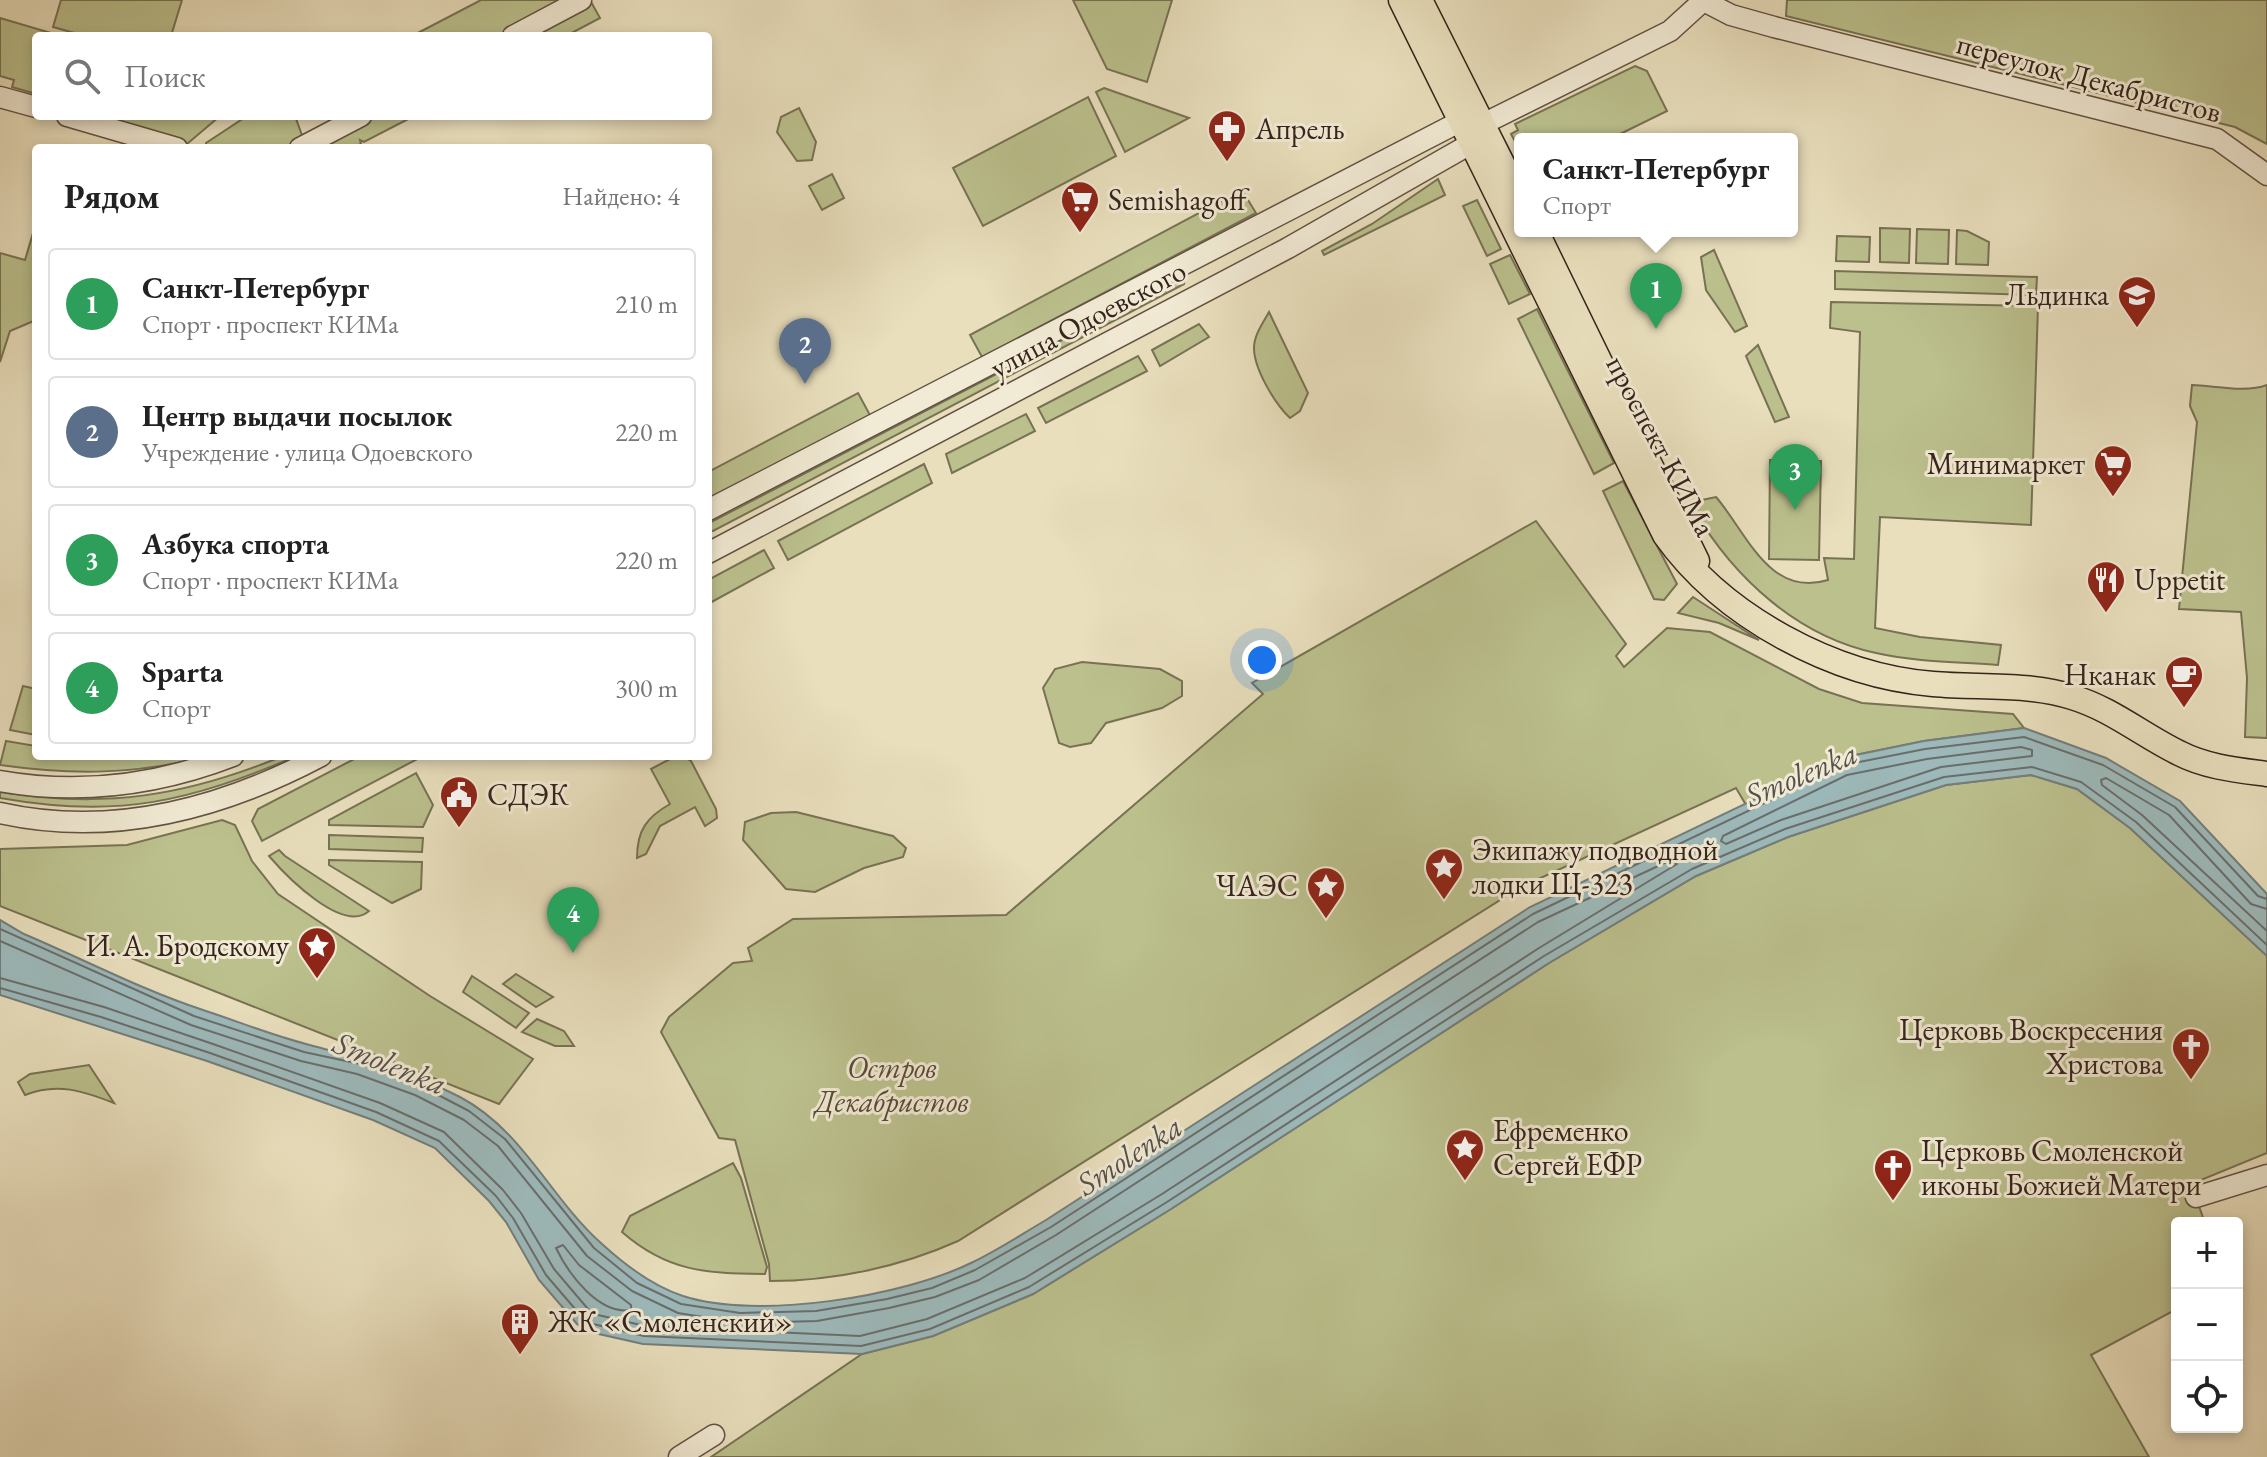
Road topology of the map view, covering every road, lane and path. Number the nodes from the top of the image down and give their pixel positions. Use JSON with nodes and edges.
{"nodes":[{"id":1,"x":581,"y":0,"type":"edge"},
{"id":2,"x":1401,"y":0,"type":"edge"},
{"id":3,"x":1420,"y":0,"type":"edge"},
{"id":4,"x":1704,"y":0,"type":"edge"},
{"id":5,"x":521,"y":32,"type":"edge"},
{"id":6,"x":0,"y":97,"type":"edge"},
{"id":7,"x":32,"y":106,"type":"edge"},
{"id":8,"x":81,"y":120,"type":"edge"},
{"id":9,"x":353,"y":120,"type":"edge"},
{"id":10,"x":1472,"y":130,"type":"junction"},
{"id":11,"x":163,"y":144,"type":"edge"},
{"id":12,"x":308,"y":144,"type":"edge"},
{"id":13,"x":2267,"y":175,"type":"edge"},
{"id":14,"x":1514,"y":190,"type":"edge"},
{"id":15,"x":1514,"y":218,"type":"edge"},
{"id":16,"x":1523,"y":237,"type":"edge"},
{"id":17,"x":1539,"y":237,"type":"edge"},
{"id":18,"x":1188,"y":262,"type":"junction"},
{"id":19,"x":1204,"y":292,"type":"junction"},
{"id":20,"x":712,"y":508,"type":"edge"},
{"id":21,"x":712,"y":551,"type":"edge"},
{"id":22,"x":1702,"y":574,"type":"junction"},
{"id":23,"x":223,"y":760,"type":"edge"},
{"id":24,"x":312,"y":760,"type":"edge"},
{"id":25,"x":2267,"y":774,"type":"edge"},
{"id":26,"x":0,"y":781,"type":"edge"},
{"id":27,"x":0,"y":813,"type":"edge"},
{"id":28,"x":2267,"y":1175,"type":"edge"},
{"id":29,"x":2196,"y":1197,"type":"dead end"},
{"id":30,"x":714,"y":1435,"type":"dead end"},
{"id":31,"x":679,"y":1457,"type":"edge"}],
"edges":[{"from":1,"to":5,"type":"street"},
{"from":2,"to":10,"type":"main road","name":"проспект КИМа"},
{"from":3,"to":10,"type":"main road","name":"проспект КИМа"},
{"from":4,"to":10,"type":"street","name":"улица Одоевского"},
{"from":4,"to":13,"type":"street","name":"переулок Декабристов"},
{"from":6,"to":7,"type":"street"},
{"from":8,"to":11,"type":"street"},
{"from":9,"to":12,"type":"street"},
{"from":10,"to":14,"type":"main road","name":"проспект КИМа"},
{"from":10,"to":15,"type":"main road","name":"проспект КИМа"},
{"from":10,"to":18,"type":"street","name":"улица Одоевского"},
{"from":10,"to":19,"type":"street","name":"улица Одоевского"},
{"from":16,"to":22,"type":"main road","name":"проспект КИМа"},
{"from":17,"to":22,"type":"main road","name":"проспект КИМа"},
{"from":18,"to":19,"type":"street"},
{"from":18,"to":20,"type":"street","name":"улица Одоевского"},
{"from":19,"to":21,"type":"street","name":"улица Одоевского"},
{"from":22,"to":25,"type":"main road"},
{"from":23,"to":26,"type":"street"},
{"from":24,"to":27,"type":"street"},
{"from":28,"to":29,"type":"street"},
{"from":30,"to":31,"type":"street"}]}
